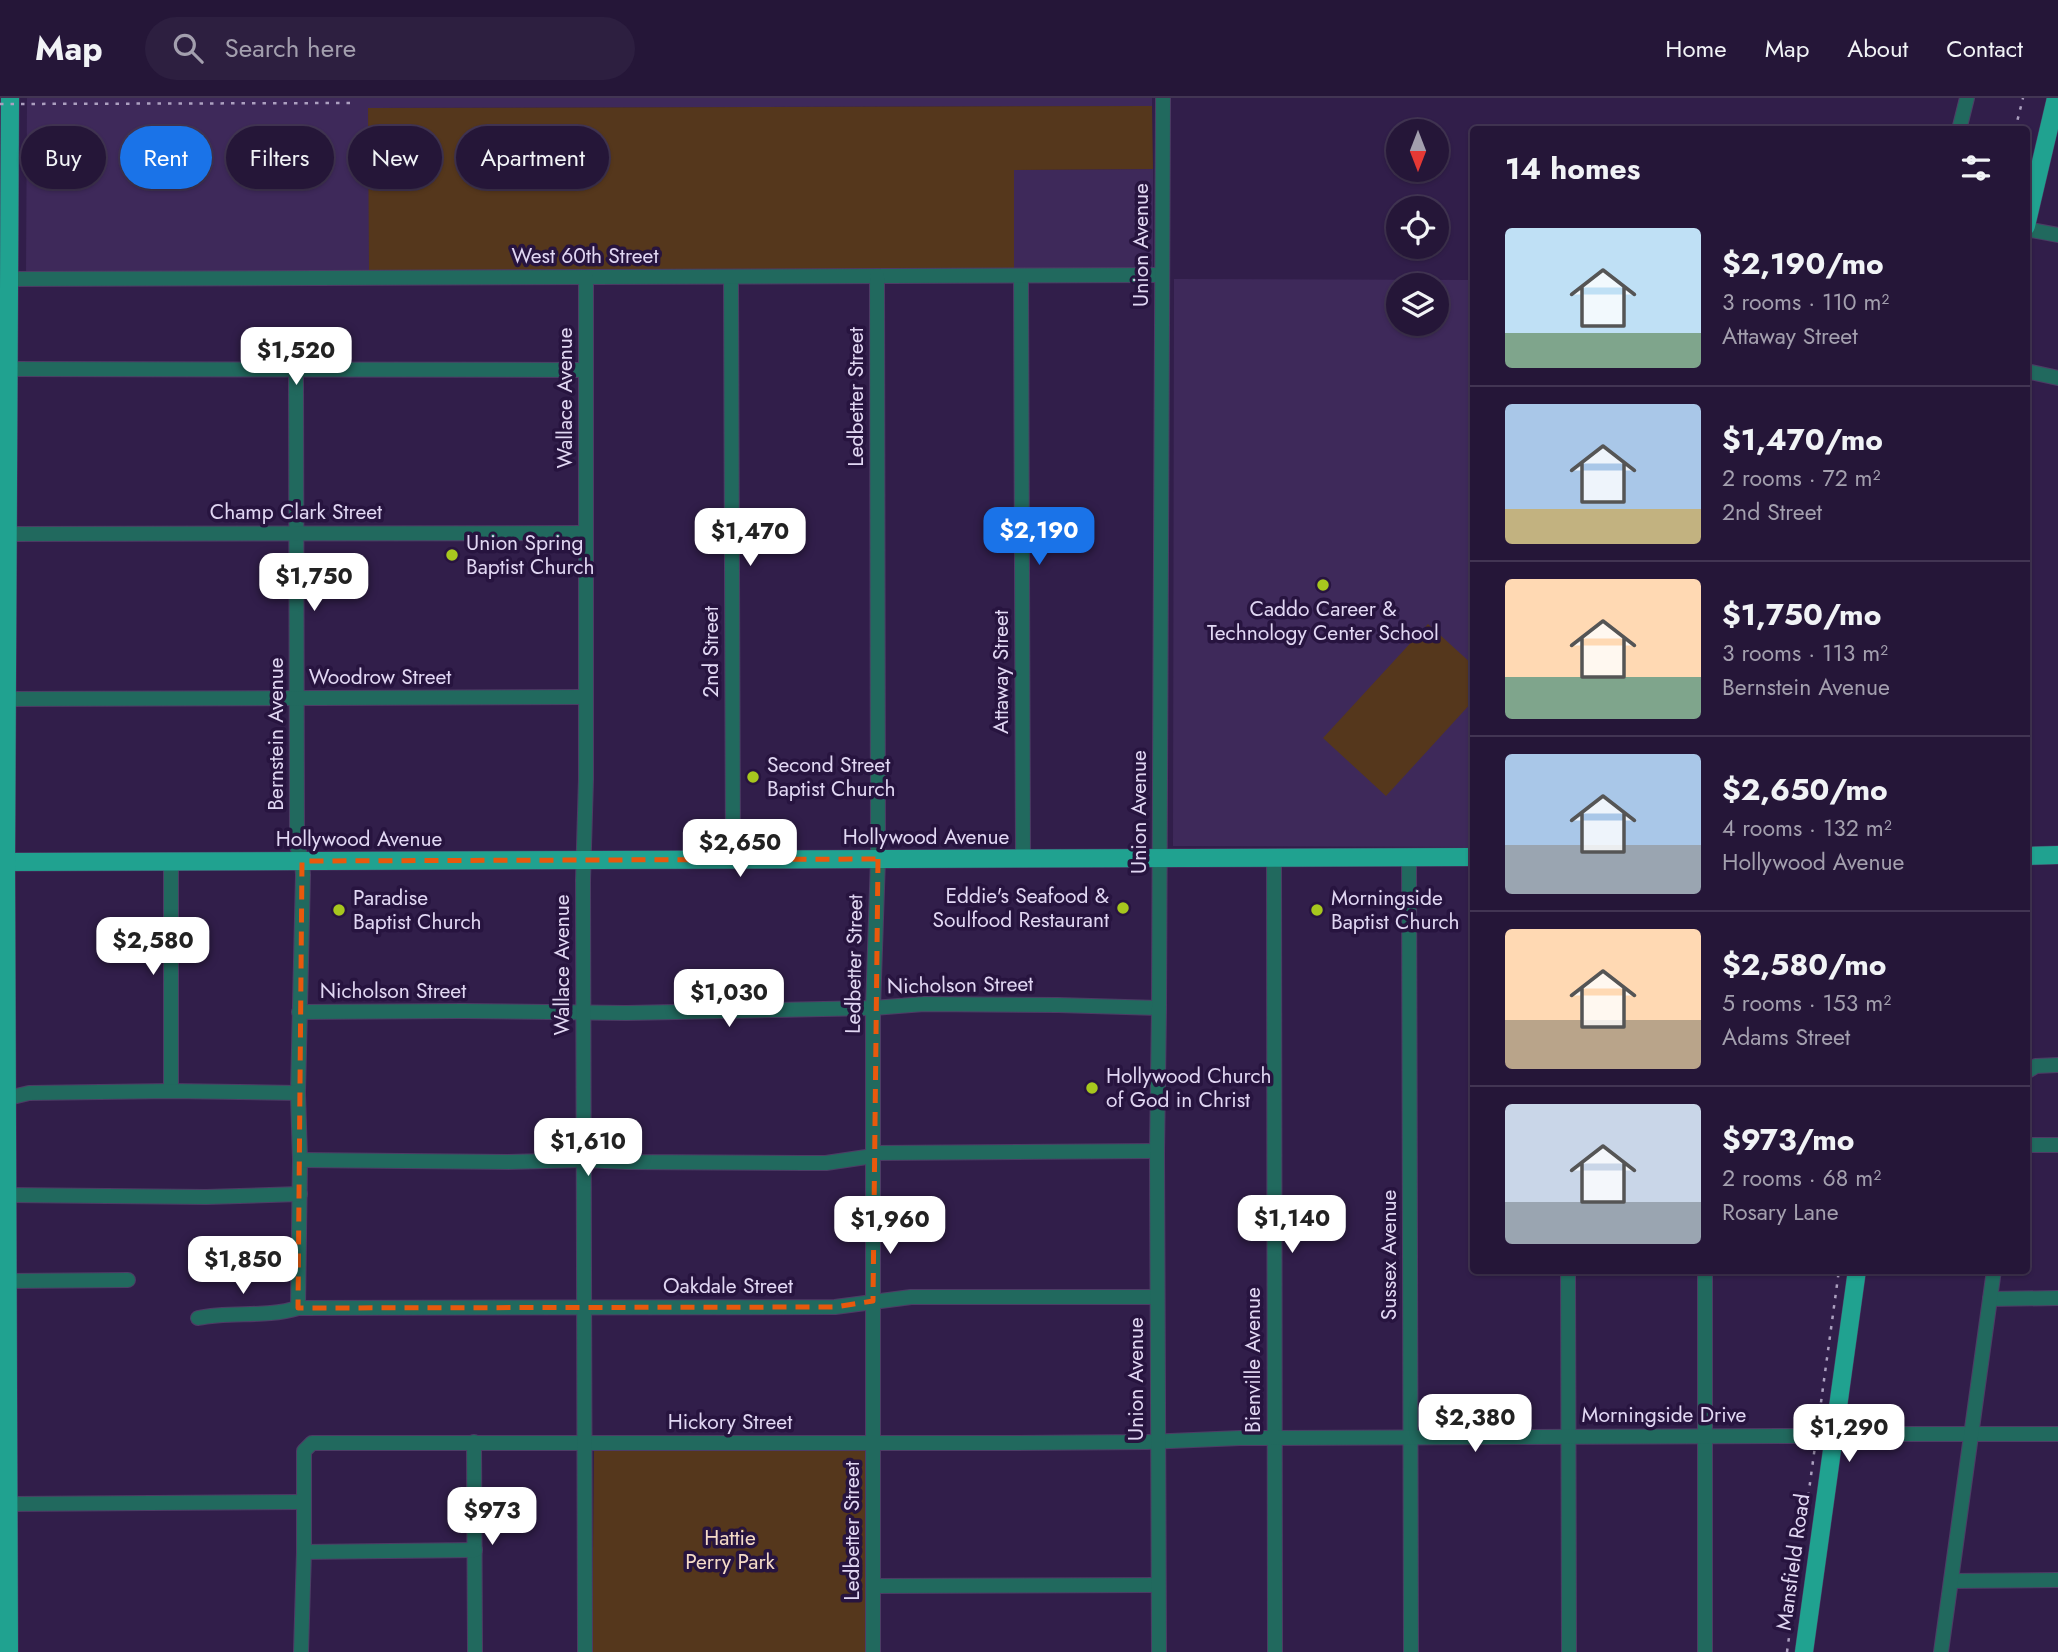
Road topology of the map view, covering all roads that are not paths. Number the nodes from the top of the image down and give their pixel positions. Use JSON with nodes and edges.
{"nodes":[{"id":1,"x":10,"y":98,"type":"edge"},
{"id":2,"x":1163,"y":98,"type":"edge"},
{"id":3,"x":1967,"y":98,"type":"edge"},
{"id":4,"x":2056,"y":98,"type":"edge"},
{"id":5,"x":1960,"y":126,"type":"edge"},
{"id":6,"x":2030,"y":211,"type":"edge"},
{"id":7,"x":2030,"y":229,"type":"edge"},
{"id":8,"x":2058,"y":235,"type":"edge"},
{"id":9,"x":1162,"y":275,"type":"junction"},
{"id":10,"x":877,"y":276,"type":"junction"},
{"id":11,"x":1021,"y":276,"type":"junction"},
{"id":12,"x":586,"y":277,"type":"junction"},
{"id":13,"x":731,"y":277,"type":"junction"},
{"id":14,"x":8,"y":279,"type":"junction"},
{"id":15,"x":7,"y":369,"type":"junction"},
{"id":16,"x":296,"y":369,"type":"junction"},
{"id":17,"x":586,"y":370,"type":"junction"},
{"id":18,"x":2030,"y":372,"type":"edge"},
{"id":19,"x":2058,"y":378,"type":"edge"},
{"id":20,"x":296,"y":533,"type":"junction"},
{"id":21,"x":586,"y":533,"type":"junction"},
{"id":22,"x":7,"y":534,"type":"junction"},
{"id":23,"x":3,"y":572,"type":"edge"},
{"id":24,"x":585,"y":697,"type":"junction"},
{"id":25,"x":296,"y":698,"type":"junction"},
{"id":26,"x":6,"y":699,"type":"junction"},
{"id":27,"x":3,"y":718,"type":"edge"},
{"id":28,"x":2058,"y":855,"type":"edge"},
{"id":29,"x":2030,"y":856,"type":"edge"},
{"id":30,"x":1409,"y":857,"type":"junction"},
{"id":31,"x":1470,"y":857,"type":"edge"},
{"id":32,"x":1160,"y":858,"type":"junction"},
{"id":33,"x":1274,"y":858,"type":"junction"},
{"id":34,"x":878,"y":859,"type":"junction"},
{"id":35,"x":1023,"y":859,"type":"junction"},
{"id":36,"x":584,"y":860,"type":"junction"},
{"id":37,"x":733,"y":860,"type":"junction"},
{"id":38,"x":3,"y":862,"type":"edge"},
{"id":39,"x":302,"y":862,"type":"junction"},
{"id":40,"x":171,"y":863,"type":"junction"},
{"id":41,"x":3,"y":960,"type":"edge"},
{"id":42,"x":873,"y":1008,"type":"junction"},
{"id":43,"x":1159,"y":1008,"type":"junction"},
{"id":44,"x":299,"y":1012,"type":"junction"},
{"id":45,"x":583,"y":1012,"type":"junction"},
{"id":46,"x":2058,"y":1065,"type":"edge"},
{"id":47,"x":2030,"y":1070,"type":"edge"},
{"id":48,"x":171,"y":1091,"type":"junction"},
{"id":49,"x":298,"y":1093,"type":"junction"},
{"id":50,"x":4,"y":1099,"type":"edge"},
{"id":51,"x":2030,"y":1145,"type":"edge"},
{"id":52,"x":2058,"y":1145,"type":"edge"},
{"id":53,"x":1157,"y":1151,"type":"junction"},
{"id":54,"x":873,"y":1155,"type":"junction"},
{"id":55,"x":300,"y":1160,"type":"junction"},
{"id":56,"x":584,"y":1160,"type":"junction"},
{"id":57,"x":8,"y":1195,"type":"junction"},
{"id":58,"x":300,"y":1195,"type":"junction"},
{"id":59,"x":4,"y":1247,"type":"edge"},
{"id":60,"x":1569,"y":1274,"type":"edge"},
{"id":61,"x":1705,"y":1274,"type":"edge"},
{"id":62,"x":1856,"y":1274,"type":"edge"},
{"id":63,"x":1993,"y":1274,"type":"edge"},
{"id":64,"x":128,"y":1280,"type":"dead end"},
{"id":65,"x":8,"y":1281,"type":"junction"},
{"id":66,"x":1157,"y":1297,"type":"junction"},
{"id":67,"x":2058,"y":1298,"type":"edge"},
{"id":68,"x":1990,"y":1299,"type":"junction"},
{"id":69,"x":873,"y":1301,"type":"junction"},
{"id":70,"x":585,"y":1306,"type":"junction"},
{"id":71,"x":298,"y":1308,"type":"junction"},
{"id":72,"x":198,"y":1318,"type":"dead end"},
{"id":73,"x":4,"y":1392,"type":"edge"},
{"id":74,"x":1834,"y":1434,"type":"junction"},
{"id":75,"x":1972,"y":1434,"type":"junction"},
{"id":76,"x":2058,"y":1434,"type":"edge"},
{"id":77,"x":1411,"y":1436,"type":"junction"},
{"id":78,"x":1568,"y":1436,"type":"junction"},
{"id":79,"x":1705,"y":1436,"type":"junction"},
{"id":80,"x":1793,"y":1436,"type":"dead end"},
{"id":81,"x":1275,"y":1438,"type":"junction"},
{"id":82,"x":1157,"y":1440,"type":"junction"},
{"id":83,"x":474,"y":1442,"type":"junction"},
{"id":84,"x":584,"y":1443,"type":"junction"},
{"id":85,"x":873,"y":1443,"type":"junction"},
{"id":86,"x":304,"y":1502,"type":"junction"},
{"id":87,"x":9,"y":1504,"type":"junction"},
{"id":88,"x":4,"y":1536,"type":"edge"},
{"id":89,"x":475,"y":1549,"type":"junction"},
{"id":90,"x":304,"y":1552,"type":"junction"},
{"id":91,"x":2058,"y":1580,"type":"edge"},
{"id":92,"x":1951,"y":1581,"type":"junction"},
{"id":93,"x":1158,"y":1585,"type":"junction"},
{"id":94,"x":873,"y":1586,"type":"junction"},
{"id":95,"x":9,"y":1652,"type":"edge"},
{"id":96,"x":300,"y":1652,"type":"edge"},
{"id":97,"x":475,"y":1652,"type":"edge"},
{"id":98,"x":585,"y":1652,"type":"edge"},
{"id":99,"x":873,"y":1652,"type":"edge"},
{"id":100,"x":1159,"y":1652,"type":"edge"},
{"id":101,"x":1275,"y":1652,"type":"edge"},
{"id":102,"x":1411,"y":1652,"type":"edge"},
{"id":103,"x":1569,"y":1652,"type":"edge"},
{"id":104,"x":1705,"y":1652,"type":"edge"},
{"id":105,"x":1804,"y":1652,"type":"edge"},
{"id":106,"x":1941,"y":1652,"type":"edge"}],
"edges":[{"from":1,"to":14,"type":"main road"},
{"from":2,"to":9,"type":"street","name":"Union Avenue"},
{"from":3,"to":5,"type":"street"},
{"from":4,"to":6,"type":"main road"},
{"from":7,"to":8,"type":"street"},
{"from":9,"to":11,"type":"street","name":"West 60th Street"},
{"from":9,"to":32,"type":"street","name":"Union Avenue"},
{"from":10,"to":11,"type":"street","name":"West 60th Street"},
{"from":10,"to":13,"type":"street","name":"West 60th Street"},
{"from":10,"to":34,"type":"street","name":"Ledbetter Street"},
{"from":11,"to":35,"type":"street","name":"Attaway Street"},
{"from":12,"to":13,"type":"street","name":"West 60th Street"},
{"from":12,"to":14,"type":"street","name":"West 60th Street"},
{"from":12,"to":17,"type":"street","name":"Wallace Avenue"},
{"from":13,"to":37,"type":"street","name":"2nd Street"},
{"from":14,"to":15,"type":"main road"},
{"from":15,"to":16,"type":"street"},
{"from":15,"to":22,"type":"main road"},
{"from":16,"to":17,"type":"street"},
{"from":16,"to":20,"type":"street","name":"Bernstein Avenue"},
{"from":17,"to":21,"type":"street","name":"Wallace Avenue"},
{"from":18,"to":19,"type":"street"},
{"from":20,"to":21,"type":"street","name":"Champ Clark Street"},
{"from":20,"to":22,"type":"street","name":"Champ Clark Street"},
{"from":20,"to":25,"type":"street","name":"Bernstein Avenue"},
{"from":21,"to":24,"type":"street","name":"Wallace Avenue"},
{"from":22,"to":23,"type":"main road"},
{"from":23,"to":26,"type":"main road"},
{"from":24,"to":25,"type":"street","name":"Woodrow Street"},
{"from":24,"to":36,"type":"street","name":"Wallace Avenue"},
{"from":25,"to":26,"type":"street","name":"Woodrow Street"},
{"from":25,"to":39,"type":"street","name":"Bernstein Avenue"},
{"from":26,"to":27,"type":"main road"},
{"from":27,"to":38,"type":"main road"},
{"from":28,"to":29,"type":"main road"},
{"from":30,"to":31,"type":"main road","name":"Hollywood Avenue"},
{"from":30,"to":33,"type":"main road","name":"Hollywood Avenue"},
{"from":30,"to":77,"type":"street","name":"Sussex Avenue"},
{"from":32,"to":33,"type":"main road","name":"Hollywood Avenue"},
{"from":32,"to":35,"type":"main road","name":"Hollywood Avenue"},
{"from":32,"to":43,"type":"street","name":"Union Avenue"},
{"from":33,"to":81,"type":"street","name":"Bienville Avenue"},
{"from":34,"to":35,"type":"main road","name":"Hollywood Avenue"},
{"from":34,"to":37,"type":"main road","name":"Hollywood Avenue"},
{"from":34,"to":42,"type":"street","name":"Ledbetter Street"},
{"from":36,"to":37,"type":"main road","name":"Hollywood Avenue"},
{"from":36,"to":39,"type":"main road","name":"Hollywood Avenue"},
{"from":36,"to":45,"type":"street","name":"Wallace Avenue"},
{"from":38,"to":40,"type":"main road","name":"Hollywood Avenue"},
{"from":38,"to":41,"type":"main road"},
{"from":39,"to":40,"type":"main road","name":"Hollywood Avenue"},
{"from":39,"to":44,"type":"street","name":"Bernstein Avenue"},
{"from":40,"to":48,"type":"street"},
{"from":41,"to":50,"type":"main road"},
{"from":42,"to":43,"type":"street","name":"Nicholson Street"},
{"from":42,"to":45,"type":"street","name":"Nicholson Street"},
{"from":42,"to":54,"type":"street","name":"Ledbetter Street"},
{"from":43,"to":53,"type":"street","name":"Union Avenue"},
{"from":44,"to":45,"type":"street","name":"Nicholson Street"},
{"from":44,"to":49,"type":"street","name":"Bernstein Avenue"},
{"from":45,"to":56,"type":"street","name":"Wallace Avenue"},
{"from":46,"to":47,"type":"street"},
{"from":48,"to":49,"type":"street"},
{"from":48,"to":50,"type":"street"},
{"from":49,"to":55,"type":"street","name":"Bernstein Avenue"},
{"from":50,"to":57,"type":"main road"},
{"from":51,"to":52,"type":"street"},
{"from":53,"to":54,"type":"street"},
{"from":53,"to":66,"type":"street","name":"Union Avenue"},
{"from":54,"to":56,"type":"street"},
{"from":54,"to":69,"type":"street","name":"Ledbetter Street"},
{"from":55,"to":56,"type":"street"},
{"from":55,"to":58,"type":"street","name":"Bernstein Avenue"},
{"from":56,"to":70,"type":"street","name":"Wallace Avenue"},
{"from":57,"to":58,"type":"street"},
{"from":57,"to":59,"type":"main road"},
{"from":58,"to":71,"type":"street","name":"Bernstein Avenue"},
{"from":59,"to":65,"type":"main road"},
{"from":60,"to":78,"type":"street"},
{"from":61,"to":79,"type":"street"},
{"from":62,"to":74,"type":"main road","name":"Mansfield Road"},
{"from":63,"to":68,"type":"street"},
{"from":64,"to":65,"type":"street"},
{"from":65,"to":73,"type":"main road"},
{"from":66,"to":69,"type":"street","name":"Oakdale Street"},
{"from":66,"to":82,"type":"street","name":"Union Avenue"},
{"from":67,"to":68,"type":"street"},
{"from":68,"to":75,"type":"street"},
{"from":69,"to":70,"type":"street","name":"Oakdale Street"},
{"from":69,"to":85,"type":"street","name":"Ledbetter Street"},
{"from":70,"to":71,"type":"street","name":"Oakdale Street"},
{"from":70,"to":84,"type":"street","name":"Wallace Avenue"},
{"from":71,"to":72,"type":"street","name":"Oakdale Street"},
{"from":73,"to":87,"type":"main road"},
{"from":74,"to":75,"type":"street"},
{"from":74,"to":105,"type":"main road","name":"Mansfield Road"},
{"from":75,"to":76,"type":"street"},
{"from":75,"to":92,"type":"street"},
{"from":77,"to":78,"type":"street","name":"Morningside Drive"},
{"from":77,"to":81,"type":"street","name":"Morningside Drive"},
{"from":77,"to":102,"type":"street","name":"Sussex Avenue"},
{"from":78,"to":79,"type":"street","name":"Morningside Drive"},
{"from":78,"to":103,"type":"street"},
{"from":79,"to":80,"type":"street","name":"Morningside Drive"},
{"from":79,"to":104,"type":"street"},
{"from":81,"to":82,"type":"street","name":"Morningside Drive"},
{"from":81,"to":101,"type":"street","name":"Bienville Avenue"},
{"from":82,"to":85,"type":"street","name":"Hickory Street"},
{"from":82,"to":93,"type":"street","name":"Union Avenue"},
{"from":83,"to":84,"type":"street","name":"Hickory Street"},
{"from":83,"to":86,"type":"street","name":"Hickory Street"},
{"from":83,"to":89,"type":"street"},
{"from":84,"to":85,"type":"street","name":"Hickory Street"},
{"from":84,"to":98,"type":"street","name":"Wallace Avenue"},
{"from":85,"to":94,"type":"street","name":"Ledbetter Street"},
{"from":86,"to":87,"type":"street"},
{"from":86,"to":90,"type":"street"},
{"from":87,"to":88,"type":"main road"},
{"from":88,"to":95,"type":"main road"},
{"from":89,"to":90,"type":"street"},
{"from":89,"to":97,"type":"street"},
{"from":90,"to":96,"type":"street"},
{"from":91,"to":92,"type":"street"},
{"from":92,"to":106,"type":"street"},
{"from":93,"to":94,"type":"street"},
{"from":93,"to":100,"type":"street","name":"Union Avenue"},
{"from":94,"to":99,"type":"street","name":"Ledbetter Street"}]}
